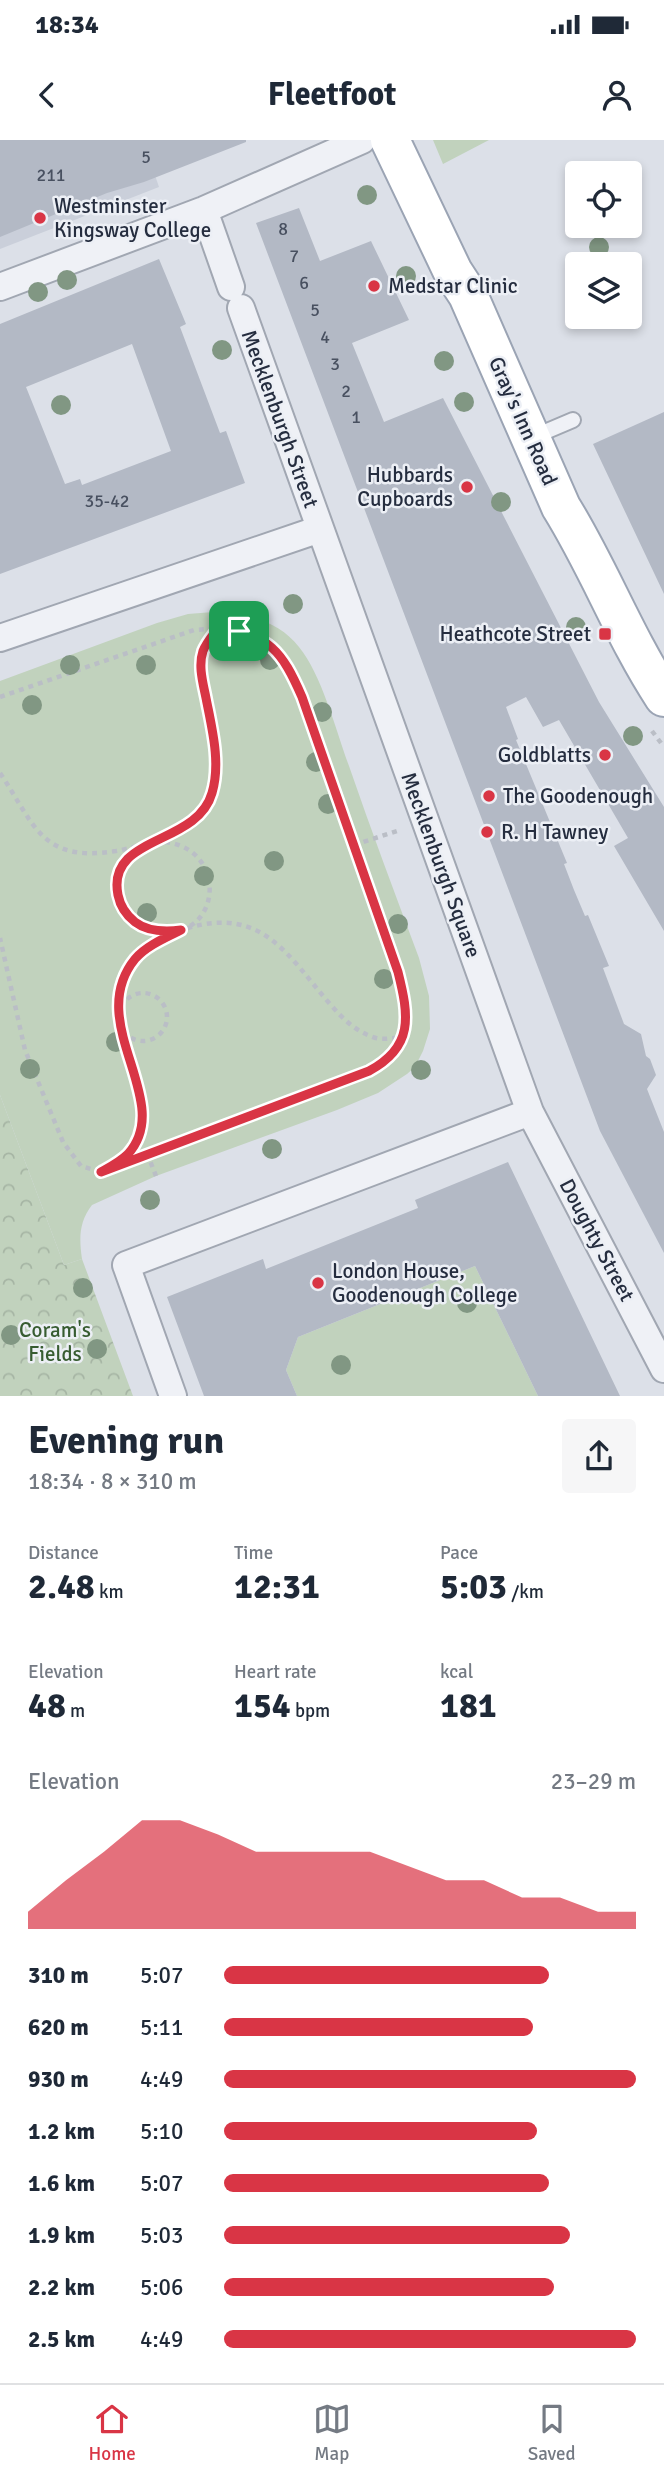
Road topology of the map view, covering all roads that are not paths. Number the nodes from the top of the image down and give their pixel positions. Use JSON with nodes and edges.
{"nodes":[{"id":1,"x":362,"y":140,"type":"edge"},
{"id":2,"x":390,"y":140,"type":"edge"},
{"id":3,"x":204,"y":210,"type":"junction"},
{"id":4,"x":0,"y":287,"type":"edge"},
{"id":5,"x":573,"y":420,"type":"dead end"},
{"id":6,"x":531,"y":438,"type":"junction"},
{"id":7,"x":320,"y":529,"type":"junction"},
{"id":8,"x":0,"y":638,"type":"edge"},
{"id":9,"x":664,"y":697,"type":"edge"},
{"id":10,"x":530,"y":1112,"type":"junction"},
{"id":11,"x":664,"y":1369,"type":"edge"},
{"id":12,"x":173,"y":1396,"type":"edge"}],
"edges":[{"from":1,"to":3,"type":"street"},
{"from":2,"to":6,"type":"main road","name":"Gray's Inn Road"},
{"from":3,"to":4,"type":"street"},
{"from":3,"to":7,"type":"street","name":"Mecklenburgh Street"},
{"from":5,"to":6,"type":"lane"},
{"from":6,"to":9,"type":"main road","name":"Gray's Inn Road"},
{"from":7,"to":8,"type":"street"},
{"from":7,"to":10,"type":"street","name":"Mecklenburgh Square"},
{"from":10,"to":11,"type":"street","name":"Doughty Street"},
{"from":10,"to":12,"type":"street"}]}
